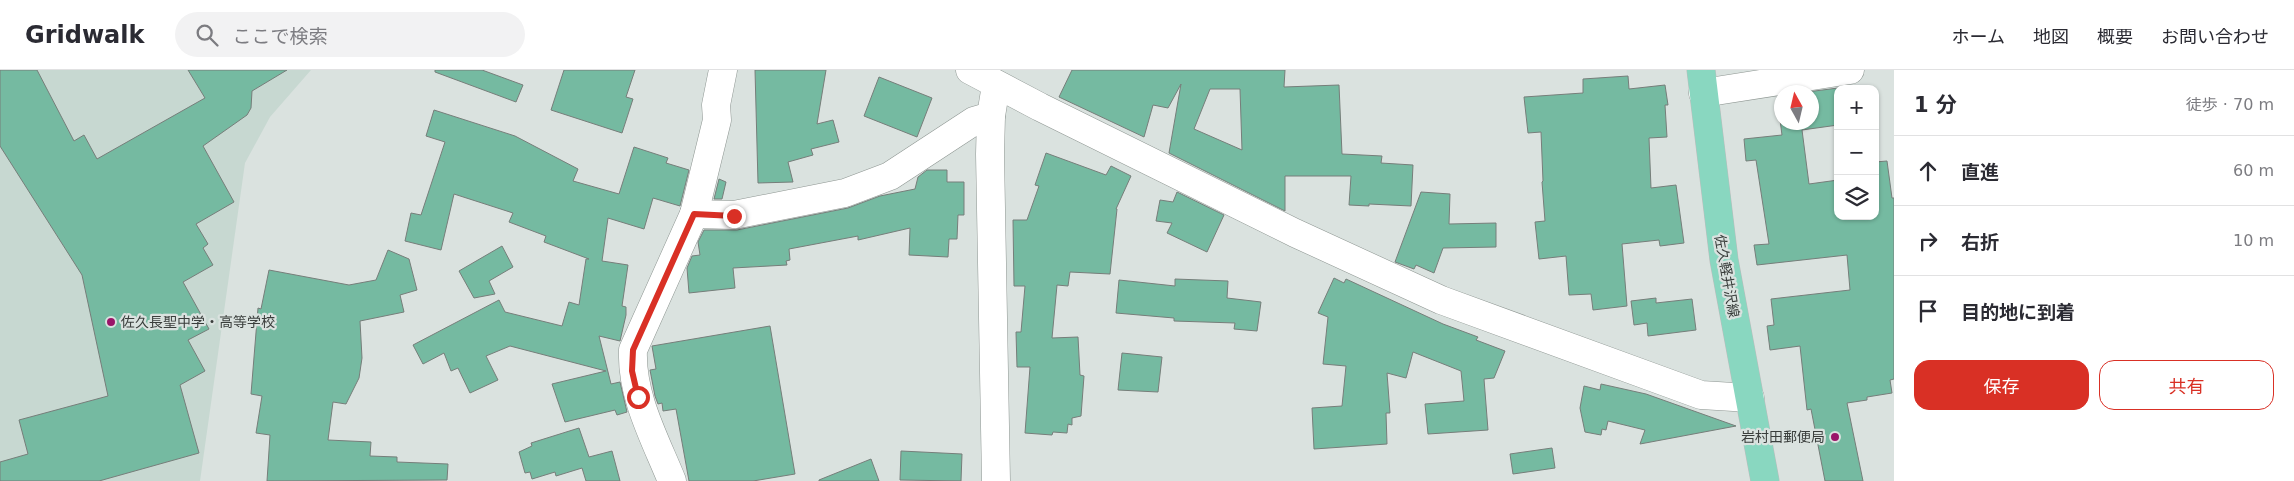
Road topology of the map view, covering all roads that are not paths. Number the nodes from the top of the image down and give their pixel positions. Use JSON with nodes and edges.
{"nodes":[{"id":1,"x":723,"y":70,"type":"edge"},
{"id":2,"x":970,"y":70,"type":"edge"},
{"id":3,"x":1850,"y":70,"type":"edge"},
{"id":4,"x":998,"y":77,"type":"edge"},
{"id":5,"x":1702,"y":81,"type":"edge"},
{"id":6,"x":991,"y":116,"type":"junction"},
{"id":7,"x":694,"y":214,"type":"junction"},
{"id":8,"x":1750,"y":398,"type":"junction"},
{"id":9,"x":672,"y":481,"type":"edge"},
{"id":10,"x":996,"y":481,"type":"edge"},
{"id":11,"x":1764,"y":481,"type":"edge"}],
"edges":[{"from":1,"to":7,"type":"street"},
{"from":2,"to":4,"type":"street"},
{"from":3,"to":5,"type":"street"},
{"from":4,"to":6,"type":"street"},
{"from":4,"to":8,"type":"street"},
{"from":5,"to":8,"type":"main road","name":"佐久軽井沢線"},
{"from":6,"to":7,"type":"street"},
{"from":6,"to":10,"type":"street"},
{"from":7,"to":9,"type":"street"},
{"from":8,"to":11,"type":"main road","name":"佐久軽井沢線"}]}
